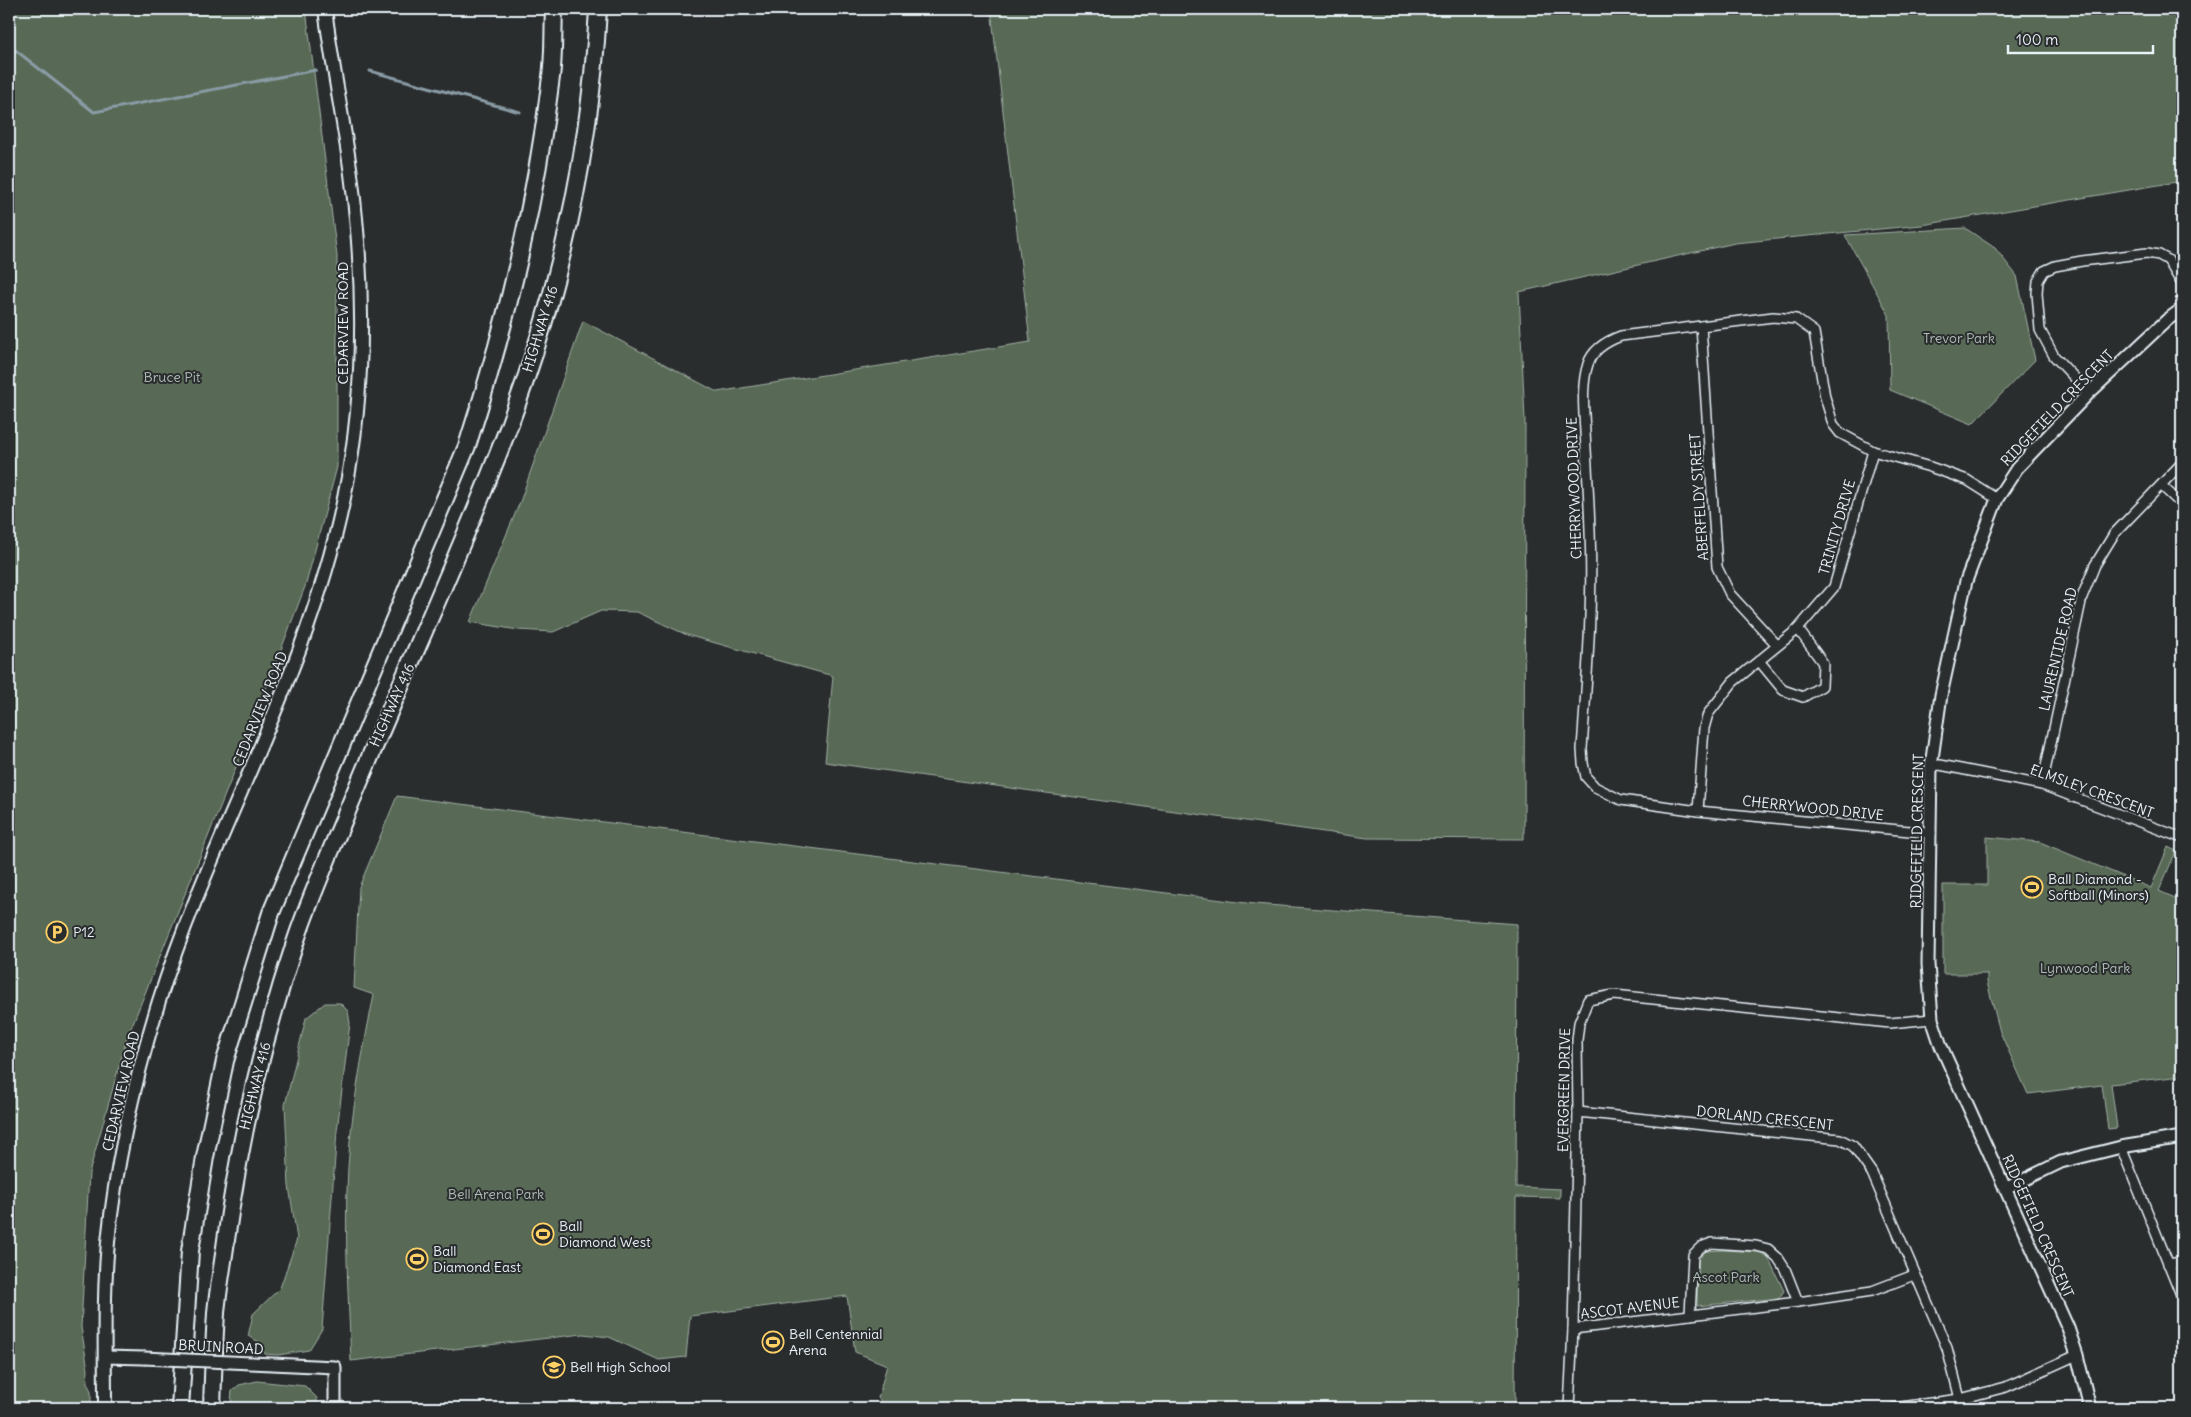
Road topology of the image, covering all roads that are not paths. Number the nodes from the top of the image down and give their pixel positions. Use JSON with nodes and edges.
{"nodes":[{"id":1,"x":325,"y":9,"type":"edge"},
{"id":2,"x":554,"y":9,"type":"edge"},
{"id":3,"x":598,"y":9,"type":"edge"},
{"id":4,"x":2182,"y":284,"type":"edge"},
{"id":5,"x":2182,"y":309,"type":"edge"},
{"id":6,"x":1701,"y":326,"type":"junction"},
{"id":7,"x":2089,"y":393,"type":"junction"},
{"id":8,"x":1874,"y":451,"type":"junction"},
{"id":9,"x":2182,"y":463,"type":"edge"},
{"id":10,"x":2162,"y":486,"type":"junction"},
{"id":11,"x":1997,"y":499,"type":"junction"},
{"id":12,"x":2182,"y":505,"type":"edge"},
{"id":13,"x":1798,"y":629,"type":"junction"},
{"id":14,"x":1778,"y":645,"type":"junction"},
{"id":15,"x":1760,"y":662,"type":"junction"},
{"id":16,"x":1931,"y":766,"type":"junction"},
{"id":17,"x":2042,"y":785,"type":"junction"},
{"id":18,"x":1698,"y":810,"type":"junction"},
{"id":19,"x":1931,"y":833,"type":"junction"},
{"id":20,"x":2182,"y":838,"type":"edge"},
{"id":21,"x":1932,"y":1019,"type":"junction"},
{"id":22,"x":1578,"y":1112,"type":"junction"},
{"id":23,"x":2182,"y":1137,"type":"edge"},
{"id":24,"x":2121,"y":1147,"type":"junction"},
{"id":25,"x":2005,"y":1189,"type":"junction"},
{"id":26,"x":2182,"y":1262,"type":"edge"},
{"id":27,"x":2168,"y":1264,"type":"junction"},
{"id":28,"x":1914,"y":1275,"type":"junction"},
{"id":29,"x":2182,"y":1297,"type":"edge"},
{"id":30,"x":1798,"y":1302,"type":"junction"},
{"id":31,"x":1690,"y":1315,"type":"junction"},
{"id":32,"x":1573,"y":1329,"type":"junction"},
{"id":33,"x":2077,"y":1355,"type":"junction"},
{"id":34,"x":105,"y":1357,"type":"junction"},
{"id":35,"x":1960,"y":1399,"type":"junction"},
{"id":36,"x":105,"y":1408,"type":"edge"},
{"id":37,"x":180,"y":1408,"type":"edge"},
{"id":38,"x":212,"y":1408,"type":"edge"},
{"id":39,"x":335,"y":1408,"type":"edge"},
{"id":40,"x":1569,"y":1408,"type":"edge"},
{"id":41,"x":1894,"y":1408,"type":"edge"},
{"id":42,"x":2090,"y":1408,"type":"edge"}],
"edges":[{"from":1,"to":34,"type":"main road","name":"CEDARVIEW ROAD"},
{"from":2,"to":37,"type":"highway"},
{"from":3,"to":38,"type":"highway","name":"HIGHWAY 416"},
{"from":4,"to":7,"type":"street"},
{"from":5,"to":7,"type":"street","name":"RIDGEFIELD CRESCENT"},
{"from":6,"to":8,"type":"street","name":"CHERRYWOOD DRIVE"},
{"from":6,"to":14,"type":"street","name":"ABERFELDY STREET"},
{"from":6,"to":18,"type":"street","name":"CHERRYWOOD DRIVE"},
{"from":7,"to":11,"type":"street","name":"RIDGEFIELD CRESCENT"},
{"from":8,"to":11,"type":"street","name":"CHERRYWOOD DRIVE"},
{"from":8,"to":13,"type":"street","name":"TRINITY DRIVE"},
{"from":9,"to":10,"type":"street","name":"LAURENTIDE ROAD"},
{"from":10,"to":12,"type":"street"},
{"from":10,"to":17,"type":"street","name":"LAURENTIDE ROAD"},
{"from":11,"to":16,"type":"street","name":"RIDGEFIELD CRESCENT"},
{"from":13,"to":14,"type":"street","name":"TRINITY DRIVE"},
{"from":13,"to":15,"type":"street"},
{"from":14,"to":15,"type":"street","name":"TRINITY DRIVE"},
{"from":15,"to":18,"type":"street","name":"TRINITY DRIVE"},
{"from":16,"to":17,"type":"street","name":"ELMSLEY CRESCENT"},
{"from":16,"to":19,"type":"street","name":"RIDGEFIELD CRESCENT"},
{"from":17,"to":20,"type":"street","name":"ELMSLEY CRESCENT"},
{"from":18,"to":19,"type":"street","name":"CHERRYWOOD DRIVE"},
{"from":19,"to":21,"type":"street","name":"RIDGEFIELD CRESCENT"},
{"from":21,"to":22,"type":"street","name":"EVERGREEN DRIVE"},
{"from":21,"to":25,"type":"street","name":"RIDGEFIELD CRESCENT"},
{"from":22,"to":28,"type":"street","name":"DORLAND CRESCENT"},
{"from":22,"to":32,"type":"street","name":"EVERGREEN DRIVE"},
{"from":23,"to":24,"type":"street"},
{"from":24,"to":25,"type":"street"},
{"from":24,"to":27,"type":"street"},
{"from":25,"to":33,"type":"street","name":"RIDGEFIELD CRESCENT"},
{"from":26,"to":27,"type":"street"},
{"from":27,"to":29,"type":"street"},
{"from":28,"to":30,"type":"street","name":"ASCOT AVENUE"},
{"from":28,"to":35,"type":"street","name":"DORLAND CRESCENT"},
{"from":30,"to":31,"type":"street","name":"ASCOT AVENUE"},
{"from":30,"to":31,"type":"street","name":"ASCOT AVENUE"},
{"from":31,"to":32,"type":"street","name":"ASCOT AVENUE"},
{"from":32,"to":40,"type":"street","name":"EVERGREEN DRIVE"},
{"from":33,"to":35,"type":"street"},
{"from":33,"to":42,"type":"street","name":"RIDGEFIELD CRESCENT"},
{"from":34,"to":36,"type":"main road","name":"CEDARVIEW ROAD"},
{"from":34,"to":39,"type":"street","name":"BRUIN ROAD","bridge":true},
{"from":35,"to":41,"type":"street"}]}
